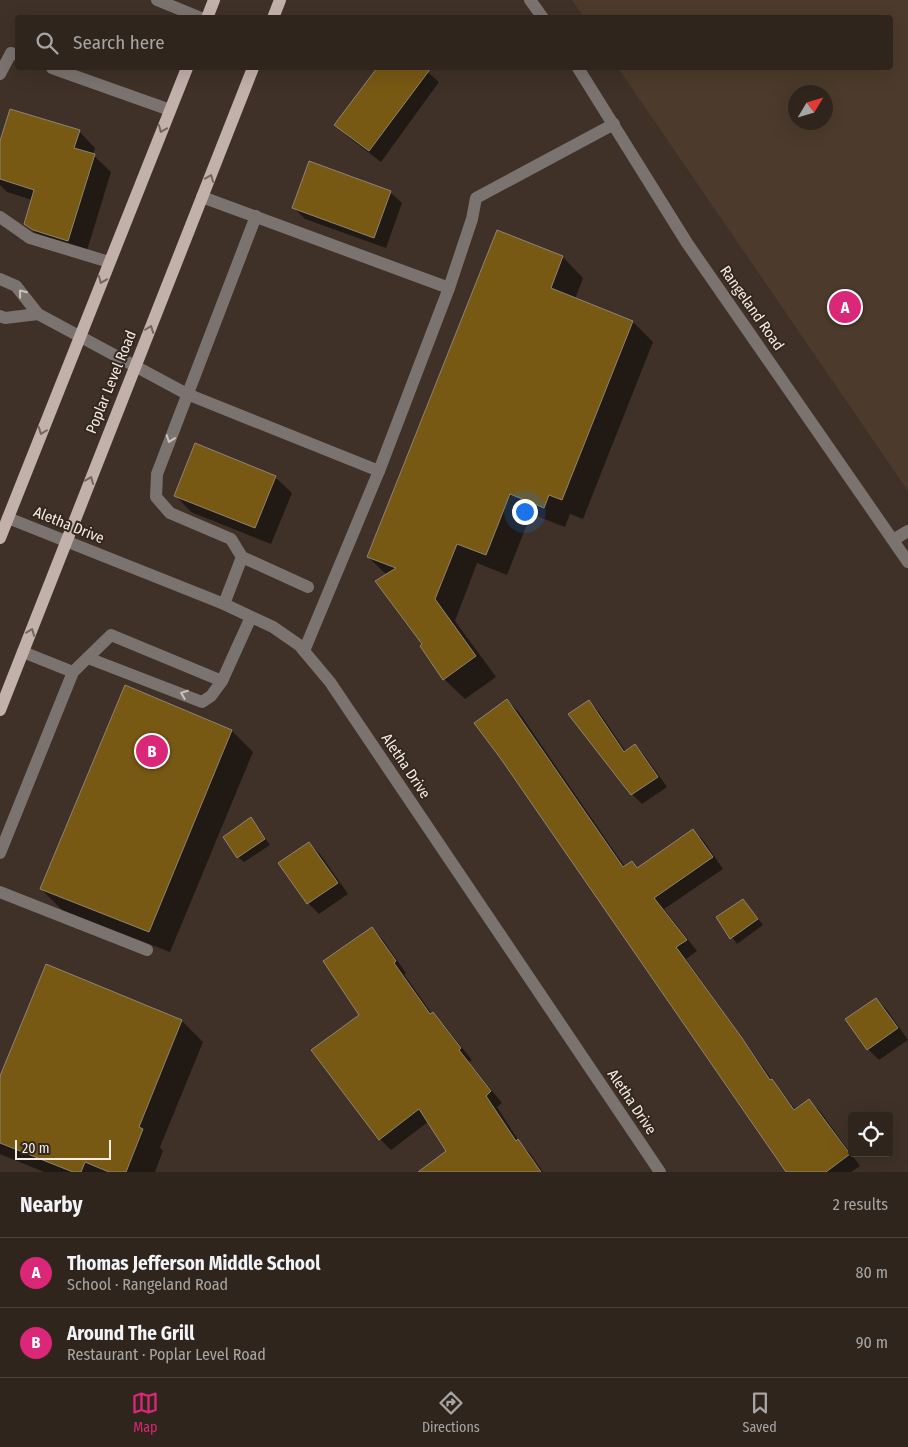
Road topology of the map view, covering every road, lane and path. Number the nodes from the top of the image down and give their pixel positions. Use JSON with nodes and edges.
{"nodes":[{"id":1,"x":157,"y":0,"type":"edge"},
{"id":2,"x":214,"y":0,"type":"edge"},
{"id":3,"x":280,"y":0,"type":"edge"},
{"id":4,"x":530,"y":0,"type":"edge"},
{"id":5,"x":194,"y":15,"type":"edge"},
{"id":6,"x":207,"y":15,"type":"edge"},
{"id":7,"x":274,"y":15,"type":"edge"},
{"id":8,"x":541,"y":15,"type":"edge"},
{"id":9,"x":15,"y":54,"type":"edge"},
{"id":10,"x":58,"y":70,"type":"edge"},
{"id":11,"x":186,"y":70,"type":"edge"},
{"id":12,"x":252,"y":70,"type":"edge"},
{"id":13,"x":579,"y":70,"type":"edge"},
{"id":14,"x":0,"y":74,"type":"edge"},
{"id":15,"x":170,"y":110,"type":"junction"},
{"id":16,"x":614,"y":124,"type":"junction"},
{"id":17,"x":202,"y":197,"type":"junction"},
{"id":18,"x":256,"y":216,"type":"junction"},
{"id":19,"x":0,"y":218,"type":"edge"},
{"id":20,"x":109,"y":262,"type":"junction"},
{"id":21,"x":0,"y":279,"type":"edge"},
{"id":22,"x":449,"y":288,"type":"junction"},
{"id":23,"x":38,"y":314,"type":"junction"},
{"id":24,"x":0,"y":316,"type":"edge"},
{"id":25,"x":79,"y":337,"type":"junction"},
{"id":26,"x":136,"y":365,"type":"junction"},
{"id":27,"x":187,"y":394,"type":"junction"},
{"id":28,"x":379,"y":472,"type":"junction"},
{"id":29,"x":8,"y":518,"type":"junction"},
{"id":30,"x":908,"y":531,"type":"edge"},
{"id":31,"x":0,"y":538,"type":"edge"},
{"id":32,"x":893,"y":540,"type":"junction"},
{"id":33,"x":65,"y":541,"type":"junction"},
{"id":34,"x":242,"y":557,"type":"junction"},
{"id":35,"x":908,"y":562,"type":"edge"},
{"id":36,"x":308,"y":587,"type":"dead end"},
{"id":37,"x":224,"y":604,"type":"junction"},
{"id":38,"x":251,"y":617,"type":"junction"},
{"id":39,"x":304,"y":651,"type":"junction"},
{"id":40,"x":23,"y":652,"type":"junction"},
{"id":41,"x":88,"y":658,"type":"junction"},
{"id":42,"x":73,"y":672,"type":"junction"},
{"id":43,"x":222,"y":681,"type":"junction"},
{"id":44,"x":0,"y":710,"type":"edge"},
{"id":45,"x":4,"y":833,"type":"edge"},
{"id":46,"x":0,"y":853,"type":"edge"},
{"id":47,"x":0,"y":892,"type":"edge"},
{"id":48,"x":147,"y":950,"type":"dead end"},
{"id":49,"x":660,"y":1172,"type":"edge"}],
"edges":[{"from":1,"to":5,"type":"street"},
{"from":2,"to":6,"type":"main road"},
{"from":3,"to":7,"type":"main road"},
{"from":4,"to":8,"type":"street"},
{"from":9,"to":14,"type":"street"},
{"from":10,"to":15,"type":"street"},
{"from":11,"to":15,"type":"main road"},
{"from":17,"to":12,"type":"main road","name":"Poplar Level Road","one_way":true},
{"from":13,"to":16,"type":"street","name":"Rangeland Road"},
{"from":15,"to":20,"type":"main road","one_way":true},
{"from":16,"to":22,"type":"street"},
{"from":16,"to":32,"type":"street","name":"Rangeland Road"},
{"from":17,"to":18,"type":"street"},
{"from":26,"to":17,"type":"main road","name":"Poplar Level Road","one_way":true},
{"from":18,"to":22,"type":"street"},
{"from":18,"to":27,"type":"street"},
{"from":19,"to":20,"type":"street"},
{"from":20,"to":25,"type":"main road","one_way":true},
{"from":23,"to":21,"type":"street","one_way":true},
{"from":22,"to":28,"type":"street"},
{"from":23,"to":24,"type":"street"},
{"from":23,"to":25,"type":"street"},
{"from":25,"to":26,"type":"street"},
{"from":25,"to":29,"type":"main road","one_way":true},
{"from":26,"to":27,"type":"street"},
{"from":33,"to":26,"type":"main road","name":"Poplar Level Road","one_way":true},
{"from":27,"to":28,"type":"street"},
{"from":27,"to":34,"type":"street","one_way":true},
{"from":28,"to":39,"type":"street"},
{"from":29,"to":31,"type":"main road"},
{"from":29,"to":33,"type":"street","name":"Aletha Drive"},
{"from":30,"to":32,"type":"street"},
{"from":32,"to":35,"type":"street","name":"Rangeland Road"},
{"from":33,"to":37,"type":"street","name":"Aletha Drive"},
{"from":40,"to":33,"type":"main road","name":"Poplar Level Road","one_way":true},
{"from":34,"to":36,"type":"street"},
{"from":34,"to":37,"type":"street"},
{"from":37,"to":38,"type":"street","name":"Aletha Drive"},
{"from":38,"to":39,"type":"street","name":"Aletha Drive"},
{"from":38,"to":43,"type":"street"},
{"from":39,"to":49,"type":"street","name":"Aletha Drive"},
{"from":40,"to":42,"type":"street"},
{"from":40,"to":44,"type":"main road","name":"Poplar Level Road"},
{"from":41,"to":42,"type":"street"},
{"from":41,"to":43,"type":"street"},
{"from":43,"to":41,"type":"street","one_way":true},
{"from":42,"to":45,"type":"street"},
{"from":45,"to":46,"type":"street"},
{"from":47,"to":48,"type":"street"}]}
